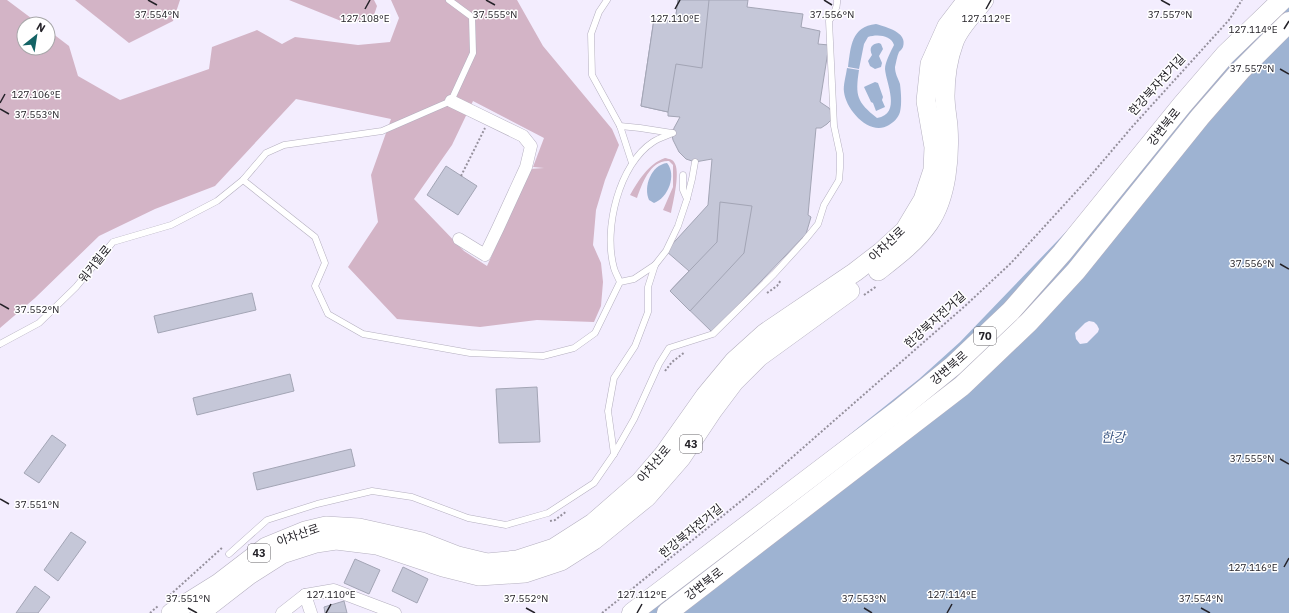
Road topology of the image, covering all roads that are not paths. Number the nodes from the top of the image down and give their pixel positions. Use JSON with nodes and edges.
{"nodes":[{"id":1,"x":449,"y":0,"type":"edge"},
{"id":2,"x":606,"y":0,"type":"edge"},
{"id":3,"x":838,"y":0,"type":"edge"},
{"id":4,"x":967,"y":0,"type":"edge"},
{"id":5,"x":984,"y":0,"type":"edge"},
{"id":6,"x":1282,"y":0,"type":"edge"},
{"id":7,"x":1289,"y":22,"type":"edge"},
{"id":8,"x":451,"y":101,"type":"junction"},
{"id":9,"x":620,"y":126,"type":"junction"},
{"id":10,"x":695,"y":162,"type":"dead end"},
{"id":11,"x":632,"y":163,"type":"junction"},
{"id":12,"x":683,"y":175,"type":"dead end"},
{"id":13,"x":243,"y":180,"type":"junction"},
{"id":14,"x":687,"y":199,"type":"junction"},
{"id":15,"x":459,"y":239,"type":"dead end"},
{"id":16,"x":655,"y":265,"type":"junction"},
{"id":17,"x":620,"y":282,"type":"junction"},
{"id":18,"x":0,"y":344,"type":"edge"},
{"id":19,"x":614,"y":454,"type":"junction"},
{"id":20,"x":229,"y":554,"type":"dead end"},
{"id":21,"x":305,"y":596,"type":"junction"},
{"id":22,"x":165,"y":606,"type":"edge"},
{"id":23,"x":200,"y":613,"type":"edge"},
{"id":24,"x":282,"y":613,"type":"edge"},
{"id":25,"x":311,"y":613,"type":"edge"},
{"id":26,"x":395,"y":613,"type":"edge"},
{"id":27,"x":632,"y":613,"type":"edge"},
{"id":28,"x":667,"y":613,"type":"edge"}],
"edges":[{"from":1,"to":8,"type":"lane"},
{"from":2,"to":9,"type":"lane"},
{"from":3,"to":19,"type":"lane"},
{"from":4,"to":22,"type":"main road","name":"아차산로","number":"43"},
{"from":5,"to":23,"type":"main road","name":"아차산로","number":"43"},
{"from":6,"to":27,"type":"highway","name":"강변북로","number":"70"},
{"from":7,"to":28,"type":"highway","name":"강변북로","number":"70"},
{"from":8,"to":13,"type":"lane","name":"워커힐로"},
{"from":8,"to":15,"type":"street"},
{"from":9,"to":11,"type":"lane"},
{"from":9,"to":11,"type":"lane"},
{"from":10,"to":14,"type":"lane"},
{"from":11,"to":17,"type":"lane"},
{"from":12,"to":14,"type":"lane"},
{"from":13,"to":17,"type":"lane"},
{"from":13,"to":18,"type":"lane","name":"워커힐로"},
{"from":14,"to":16,"type":"lane"},
{"from":16,"to":17,"type":"lane"},
{"from":16,"to":19,"type":"lane"},
{"from":19,"to":20,"type":"lane"},
{"from":21,"to":24,"type":"street"},
{"from":21,"to":25,"type":"street"},
{"from":21,"to":26,"type":"street"}]}
